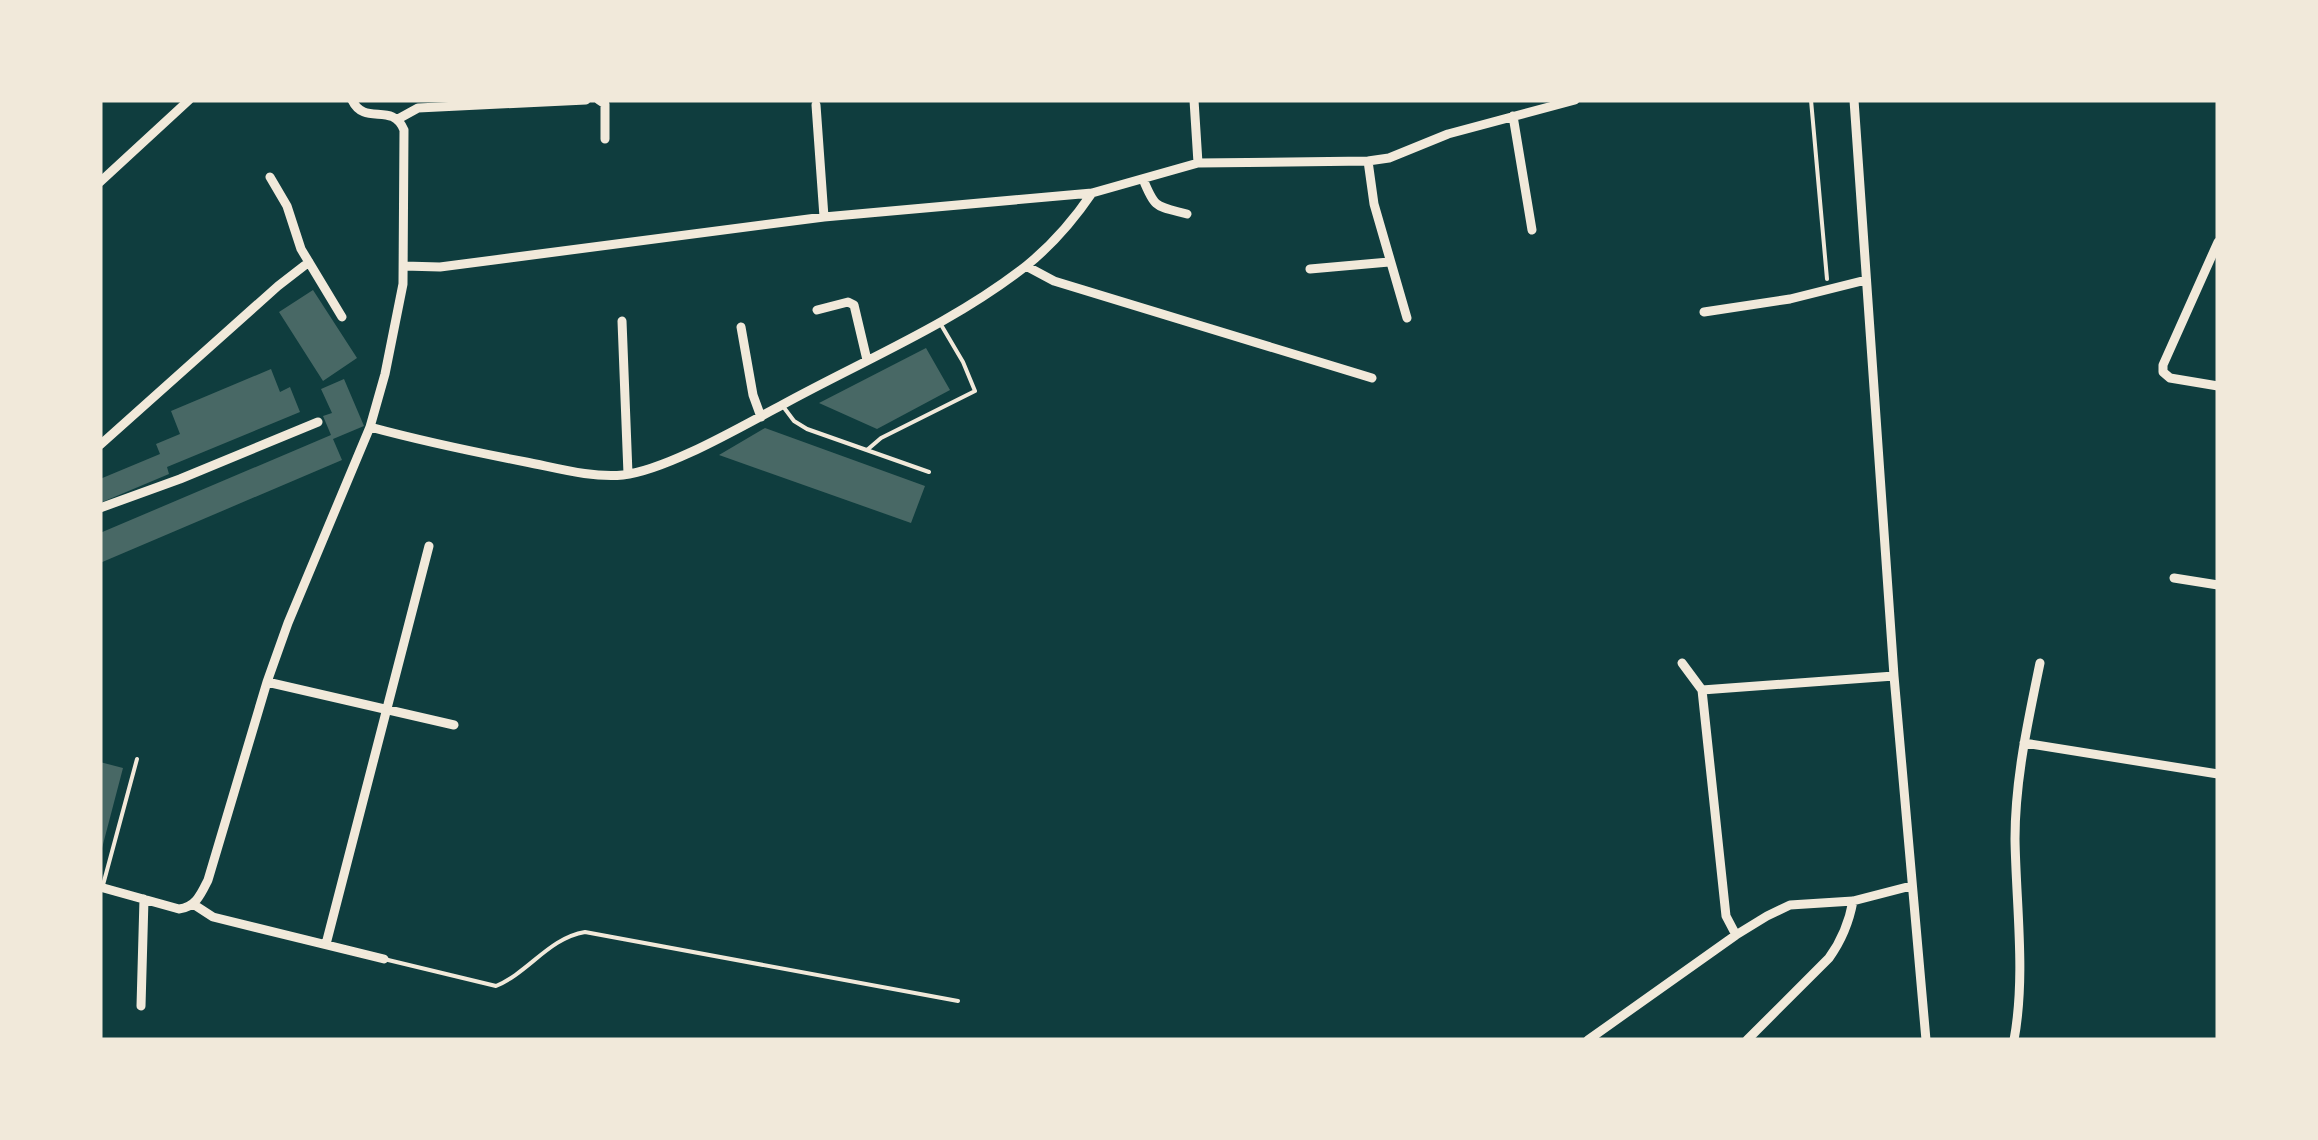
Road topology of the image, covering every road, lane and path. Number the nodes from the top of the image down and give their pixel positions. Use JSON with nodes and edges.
{"nodes":[{"id":1,"x":190,"y":100,"type":"edge"},
{"id":2,"x":352,"y":100,"type":"edge"},
{"id":3,"x":586,"y":100,"type":"edge"},
{"id":4,"x":600,"y":100,"type":"edge"},
{"id":5,"x":1194,"y":100,"type":"edge"},
{"id":6,"x":1575,"y":100,"type":"edge"},
{"id":7,"x":1811,"y":100,"type":"edge"},
{"id":8,"x":1854,"y":100,"type":"edge"},
{"id":9,"x":816,"y":105,"type":"dead end"},
{"id":10,"x":1513,"y":116,"type":"junction"},
{"id":11,"x":398,"y":118,"type":"junction"},
{"id":12,"x":604,"y":139,"type":"dead end"},
{"id":13,"x":1368,"y":161,"type":"junction"},
{"id":14,"x":1198,"y":163,"type":"junction"},
{"id":15,"x":270,"y":177,"type":"dead end"},
{"id":16,"x":1143,"y":179,"type":"junction"},
{"id":17,"x":100,"y":182,"type":"edge"},
{"id":18,"x":1092,"y":193,"type":"junction"},
{"id":19,"x":1187,"y":214,"type":"dead end"},
{"id":20,"x":824,"y":218,"type":"junction"},
{"id":21,"x":1532,"y":230,"type":"dead end"},
{"id":22,"x":2218,"y":242,"type":"edge"},
{"id":23,"x":309,"y":262,"type":"junction"},
{"id":24,"x":1389,"y":262,"type":"junction"},
{"id":25,"x":404,"y":266,"type":"junction"},
{"id":26,"x":1026,"y":266,"type":"junction"},
{"id":27,"x":1310,"y":269,"type":"dead end"},
{"id":28,"x":1866,"y":280,"type":"junction"},
{"id":29,"x":1828,"y":290,"type":"junction"},
{"id":30,"x":817,"y":310,"type":"dead end"},
{"id":31,"x":1704,"y":312,"type":"dead end"},
{"id":32,"x":342,"y":317,"type":"dead end"},
{"id":33,"x":1407,"y":318,"type":"dead end"},
{"id":34,"x":622,"y":320,"type":"dead end"},
{"id":35,"x":940,"y":323,"type":"junction"},
{"id":36,"x":741,"y":327,"type":"dead end"},
{"id":37,"x":867,"y":360,"type":"junction"},
{"id":38,"x":1372,"y":378,"type":"dead end"},
{"id":39,"x":2218,"y":386,"type":"edge"},
{"id":40,"x":782,"y":405,"type":"junction"},
{"id":41,"x":761,"y":417,"type":"junction"},
{"id":42,"x":318,"y":422,"type":"dead end"},
{"id":43,"x":370,"y":428,"type":"junction"},
{"id":44,"x":100,"y":445,"type":"edge"},
{"id":45,"x":867,"y":450,"type":"junction"},
{"id":46,"x":929,"y":472,"type":"dead end"},
{"id":47,"x":628,"y":474,"type":"junction"},
{"id":48,"x":100,"y":508,"type":"edge"},
{"id":49,"x":429,"y":546,"type":"dead end"},
{"id":50,"x":2174,"y":578,"type":"dead end"},
{"id":51,"x":2218,"y":585,"type":"edge"},
{"id":52,"x":1682,"y":662,"type":"dead end"},
{"id":53,"x":2040,"y":663,"type":"dead end"},
{"id":54,"x":1894,"y":676,"type":"junction"},
{"id":55,"x":266,"y":682,"type":"junction"},
{"id":56,"x":1702,"y":690,"type":"junction"},
{"id":57,"x":387,"y":710,"type":"junction"},
{"id":58,"x":454,"y":725,"type":"dead end"},
{"id":59,"x":2024,"y":743,"type":"junction"},
{"id":60,"x":137,"y":759,"type":"dead end"},
{"id":61,"x":2218,"y":774,"type":"edge"},
{"id":62,"x":1911,"y":886,"type":"junction"},
{"id":63,"x":101,"y":887,"type":"edge"},
{"id":64,"x":144,"y":899,"type":"junction"},
{"id":65,"x":1853,"y":901,"type":"junction"},
{"id":66,"x":194,"y":904,"type":"junction"},
{"id":67,"x":1736,"y":935,"type":"junction"},
{"id":68,"x":326,"y":944,"type":"junction"},
{"id":69,"x":384,"y":959,"type":"joint"},
{"id":70,"x":958,"y":1001,"type":"dead end"},
{"id":71,"x":141,"y":1006,"type":"dead end"},
{"id":72,"x":1588,"y":1040,"type":"edge"},
{"id":73,"x":1747,"y":1040,"type":"edge"},
{"id":74,"x":1926,"y":1040,"type":"edge"},
{"id":75,"x":2014,"y":1040,"type":"edge"}],
"edges":[{"from":1,"to":17,"type":"street"},
{"from":2,"to":11,"type":"street"},
{"from":3,"to":11,"type":"street"},
{"from":4,"to":12,"type":"street"},
{"from":5,"to":14,"type":"street"},
{"from":6,"to":10,"type":"street"},
{"from":7,"to":29,"type":"path"},
{"from":8,"to":28,"type":"street"},
{"from":9,"to":20,"type":"street"},
{"from":10,"to":13,"type":"street"},
{"from":10,"to":21,"type":"street"},
{"from":11,"to":25,"type":"street"},
{"from":13,"to":14,"type":"street"},
{"from":13,"to":24,"type":"street"},
{"from":14,"to":16,"type":"street"},
{"from":15,"to":23,"type":"street"},
{"from":16,"to":18,"type":"street"},
{"from":16,"to":19,"type":"street"},
{"from":18,"to":20,"type":"street"},
{"from":18,"to":26,"type":"street"},
{"from":20,"to":25,"type":"street"},
{"from":22,"to":39,"type":"street"},
{"from":23,"to":32,"type":"street"},
{"from":23,"to":44,"type":"street"},
{"from":24,"to":27,"type":"street"},
{"from":24,"to":33,"type":"street"},
{"from":25,"to":43,"type":"street"},
{"from":26,"to":35,"type":"street"},
{"from":26,"to":38,"type":"street"},
{"from":28,"to":29,"type":"street"},
{"from":28,"to":54,"type":"street"},
{"from":29,"to":31,"type":"street"},
{"from":30,"to":37,"type":"street"},
{"from":34,"to":47,"type":"street"},
{"from":35,"to":37,"type":"street"},
{"from":35,"to":45,"type":"lane"},
{"from":36,"to":41,"type":"street"},
{"from":37,"to":40,"type":"street"},
{"from":40,"to":41,"type":"street"},
{"from":40,"to":45,"type":"lane"},
{"from":41,"to":47,"type":"street"},
{"from":42,"to":48,"type":"street"},
{"from":43,"to":47,"type":"street"},
{"from":43,"to":55,"type":"street"},
{"from":45,"to":46,"type":"lane"},
{"from":49,"to":57,"type":"street"},
{"from":50,"to":51,"type":"street"},
{"from":52,"to":56,"type":"street"},
{"from":53,"to":59,"type":"street"},
{"from":54,"to":56,"type":"street"},
{"from":54,"to":62,"type":"street"},
{"from":55,"to":57,"type":"street"},
{"from":55,"to":66,"type":"street"},
{"from":56,"to":67,"type":"street"},
{"from":57,"to":58,"type":"street"},
{"from":57,"to":68,"type":"street"},
{"from":59,"to":61,"type":"street"},
{"from":59,"to":75,"type":"street"},
{"from":60,"to":63,"type":"lane"},
{"from":62,"to":65,"type":"street"},
{"from":62,"to":74,"type":"street"},
{"from":63,"to":64,"type":"street"},
{"from":64,"to":66,"type":"street"},
{"from":64,"to":71,"type":"street"},
{"from":65,"to":67,"type":"street"},
{"from":65,"to":73,"type":"street"},
{"from":66,"to":68,"type":"street"},
{"from":67,"to":72,"type":"street"},
{"from":68,"to":69,"type":"street"},
{"from":69,"to":70,"type":"lane"}]}
